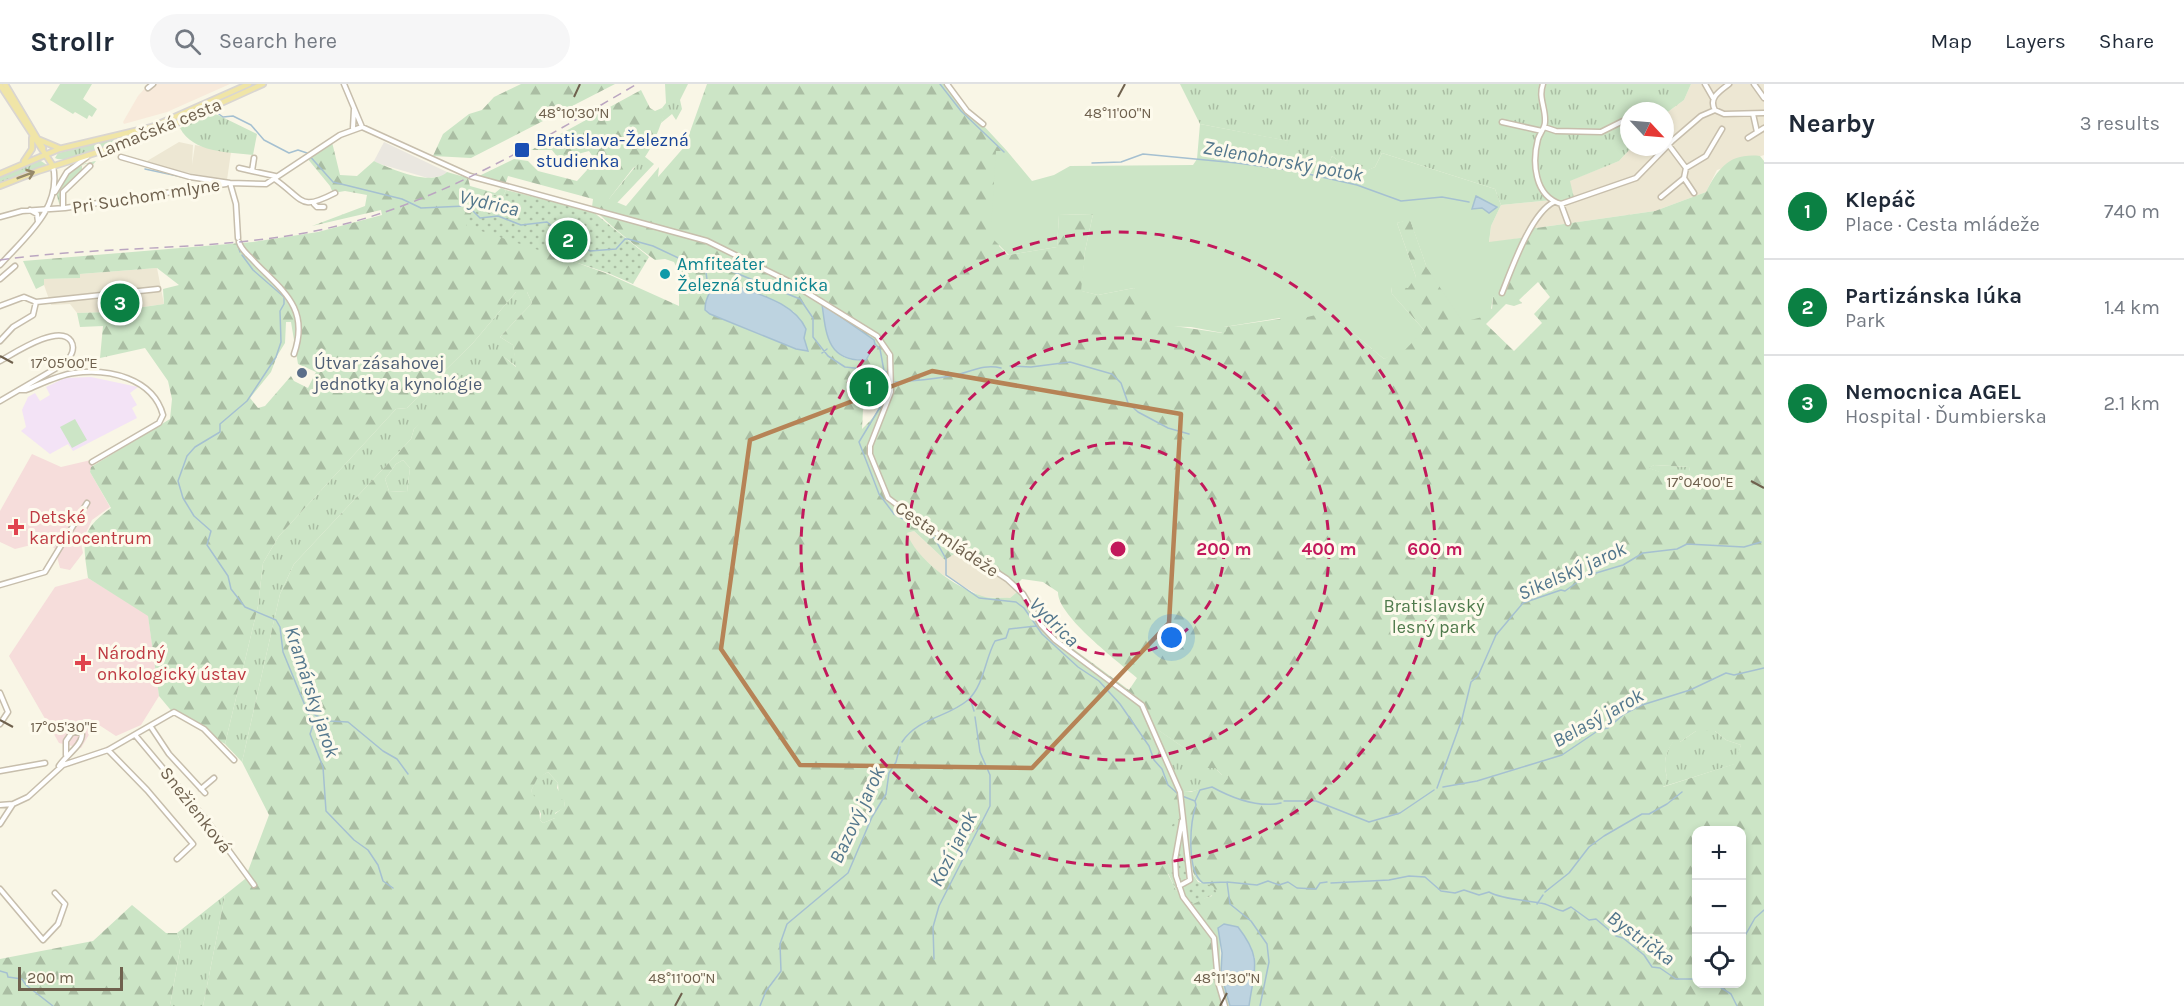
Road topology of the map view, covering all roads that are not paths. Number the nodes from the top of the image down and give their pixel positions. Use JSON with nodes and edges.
{"nodes":[{"id":1,"x":6,"y":84,"type":"edge"},
{"id":2,"x":153,"y":84,"type":"edge"},
{"id":3,"x":249,"y":84,"type":"edge"},
{"id":4,"x":263,"y":84,"type":"edge"},
{"id":5,"x":344,"y":84,"type":"edge"},
{"id":6,"x":947,"y":84,"type":"edge"},
{"id":7,"x":1543,"y":84,"type":"edge"},
{"id":8,"x":1706,"y":84,"type":"edge"},
{"id":9,"x":1729,"y":84,"type":"edge"},
{"id":10,"x":1754,"y":84,"type":"edge"},
{"id":11,"x":0,"y":85,"type":"edge"},
{"id":12,"x":148,"y":88,"type":"dead end"},
{"id":13,"x":1713,"y":98,"type":"junction"},
{"id":14,"x":1764,"y":98,"type":"edge"},
{"id":15,"x":1715,"y":110,"type":"junction"},
{"id":16,"x":1764,"y":113,"type":"edge"},
{"id":17,"x":1753,"y":114,"type":"junction"},
{"id":18,"x":356,"y":120,"type":"junction"},
{"id":19,"x":1502,"y":122,"type":"dead end"},
{"id":20,"x":1620,"y":122,"type":"edge"},
{"id":21,"x":983,"y":124,"type":"dead end"},
{"id":22,"x":362,"y":127,"type":"junction"},
{"id":23,"x":353,"y":128,"type":"junction"},
{"id":24,"x":1543,"y":129,"type":"junction"},
{"id":25,"x":1722,"y":129,"type":"dead end"},
{"id":26,"x":1764,"y":129,"type":"edge"},
{"id":27,"x":1757,"y":132,"type":"junction"},
{"id":28,"x":34,"y":136,"type":"junction"},
{"id":29,"x":1748,"y":138,"type":"dead end"},
{"id":30,"x":1674,"y":139,"type":"edge"},
{"id":31,"x":59,"y":148,"type":"junction"},
{"id":32,"x":1674,"y":152,"type":"edge"},
{"id":33,"x":45,"y":153,"type":"junction"},
{"id":34,"x":1657,"y":156,"type":"edge"},
{"id":35,"x":87,"y":157,"type":"junction"},
{"id":36,"x":121,"y":157,"type":"dead end"},
{"id":37,"x":254,"y":158,"type":"dead end"},
{"id":38,"x":23,"y":162,"type":"junction"},
{"id":39,"x":53,"y":166,"type":"junction"},
{"id":40,"x":90,"y":166,"type":"dead end"},
{"id":41,"x":239,"y":168,"type":"dead end"},
{"id":42,"x":1686,"y":168,"type":"junction"},
{"id":43,"x":252,"y":171,"type":"junction"},
{"id":44,"x":0,"y":174,"type":"edge"},
{"id":45,"x":1684,"y":178,"type":"junction"},
{"id":46,"x":276,"y":180,"type":"junction"},
{"id":47,"x":230,"y":183,"type":"junction"},
{"id":48,"x":0,"y":186,"type":"edge"},
{"id":49,"x":1694,"y":193,"type":"dead end"},
{"id":50,"x":335,"y":194,"type":"dead end"},
{"id":51,"x":54,"y":196,"type":"junction"},
{"id":52,"x":1661,"y":197,"type":"dead end"},
{"id":53,"x":1555,"y":202,"type":"junction"},
{"id":54,"x":314,"y":204,"type":"junction"},
{"id":55,"x":1561,"y":204,"type":"junction"},
{"id":56,"x":324,"y":207,"type":"dead end"},
{"id":57,"x":63,"y":209,"type":"junction"},
{"id":58,"x":29,"y":210,"type":"junction"},
{"id":59,"x":47,"y":210,"type":"junction"},
{"id":60,"x":0,"y":217,"type":"edge"},
{"id":61,"x":38,"y":223,"type":"junction"},
{"id":62,"x":1568,"y":223,"type":"dead end"},
{"id":63,"x":0,"y":265,"type":"edge"},
{"id":64,"x":15,"y":266,"type":"dead end"},
{"id":65,"x":0,"y":279,"type":"edge"},
{"id":66,"x":158,"y":289,"type":"dead end"},
{"id":67,"x":1502,"y":292,"type":"dead end"},
{"id":68,"x":36,"y":302,"type":"junction"},
{"id":69,"x":0,"y":306,"type":"edge"},
{"id":70,"x":0,"y":341,"type":"edge"},
{"id":71,"x":294,"y":354,"type":"dead end"},
{"id":72,"x":0,"y":361,"type":"edge"},
{"id":73,"x":19,"y":390,"type":"junction"},
{"id":74,"x":0,"y":402,"type":"edge"},
{"id":75,"x":92,"y":462,"type":"dead end"},
{"id":76,"x":87,"y":503,"type":"dead end"},
{"id":77,"x":0,"y":585,"type":"edge"},
{"id":78,"x":0,"y":693,"type":"edge"},
{"id":79,"x":0,"y":724,"type":"edge"},
{"id":80,"x":151,"y":727,"type":"junction"},
{"id":81,"x":136,"y":736,"type":"junction"},
{"id":82,"x":108,"y":750,"type":"junction"},
{"id":83,"x":66,"y":755,"type":"junction"},
{"id":84,"x":234,"y":760,"type":"dead end"},
{"id":85,"x":45,"y":763,"type":"dead end"},
{"id":86,"x":57,"y":769,"type":"junction"},
{"id":87,"x":0,"y":771,"type":"edge"},
{"id":88,"x":214,"y":778,"type":"dead end"},
{"id":89,"x":13,"y":804,"type":"junction"},
{"id":90,"x":0,"y":805,"type":"edge"},
{"id":91,"x":1182,"y":818,"type":"junction"},
{"id":92,"x":0,"y":824,"type":"edge"},
{"id":93,"x":177,"y":859,"type":"dead end"},
{"id":94,"x":254,"y":885,"type":"dead end"},
{"id":95,"x":1179,"y":886,"type":"junction"},
{"id":96,"x":0,"y":889,"type":"edge"},
{"id":97,"x":55,"y":893,"type":"dead end"},
{"id":98,"x":1225,"y":1006,"type":"edge"}],
"edges":[{"from":1,"to":28,"type":"main road"},
{"from":2,"to":12,"type":"street"},
{"from":3,"to":31,"type":"main road","name":"Lamačská cesta"},
{"from":4,"to":35,"type":"main road","name":"Lamačská cesta"},
{"from":5,"to":18,"type":"street"},
{"from":6,"to":21,"type":"street"},
{"from":7,"to":24,"type":"street"},
{"from":8,"to":13,"type":"street"},
{"from":9,"to":13,"type":"street"},
{"from":10,"to":14,"type":"street"},
{"from":11,"to":28,"type":"main road"},
{"from":13,"to":15,"type":"street"},
{"from":15,"to":17,"type":"street"},
{"from":15,"to":30,"type":"street"},
{"from":16,"to":17,"type":"street"},
{"from":17,"to":27,"type":"street"},
{"from":18,"to":22,"type":"street"},
{"from":18,"to":23,"type":"street"},
{"from":19,"to":24,"type":"street"},
{"from":20,"to":24,"type":"street"},
{"from":22,"to":23,"type":"street"},
{"from":22,"to":91,"type":"street","name":"Cesta mládeže"},
{"from":23,"to":46,"type":"street"},
{"from":24,"to":53,"type":"street"},
{"from":25,"to":42,"type":"street"},
{"from":26,"to":27,"type":"street"},
{"from":27,"to":29,"type":"street"},
{"from":28,"to":31,"type":"main road"},
{"from":28,"to":33,"type":"main road"},
{"from":28,"to":38,"type":"main road"},
{"from":31,"to":33,"type":"main road","name":"Lamačská cesta"},
{"from":31,"to":39,"type":"main road"},
{"from":32,"to":42,"type":"street"},
{"from":33,"to":38,"type":"main road","name":"Lamačská cesta"},
{"from":33,"to":39,"type":"main road"},
{"from":34,"to":55,"type":"street"},
{"from":35,"to":39,"type":"main road","name":"Lamačská cesta"},
{"from":35,"to":51,"type":"street"},
{"from":36,"to":47,"type":"street"},
{"from":37,"to":43,"type":"street"},
{"from":38,"to":44,"type":"main road","name":"Lamačská cesta"},
{"from":48,"to":39,"type":"main road","name":"Lamačská cesta","one_way":true},
{"from":39,"to":51,"type":"street"},
{"from":40,"to":57,"type":"street"},
{"from":41,"to":43,"type":"street"},
{"from":42,"to":45,"type":"street"},
{"from":43,"to":46,"type":"street"},
{"from":45,"to":49,"type":"street"},
{"from":45,"to":52,"type":"street"},
{"from":46,"to":47,"type":"street"},
{"from":46,"to":54,"type":"street"},
{"from":47,"to":57,"type":"street","name":"Pri Suchom mlyne"},
{"from":47,"to":71,"type":"street"},
{"from":50,"to":54,"type":"street"},
{"from":51,"to":57,"type":"street","name":"Pri Suchom mlyne"},
{"from":51,"to":59,"type":"street"},
{"from":53,"to":55,"type":"street"},
{"from":53,"to":67,"type":"street"},
{"from":54,"to":56,"type":"street"},
{"from":55,"to":62,"type":"street"},
{"from":57,"to":59,"type":"street","name":"Pri Suchom mlyne"},
{"from":58,"to":59,"type":"street","name":"Pri Suchom mlyne"},
{"from":58,"to":60,"type":"street","name":"Pri Suchom mlyne"},
{"from":58,"to":61,"type":"street"},
{"from":59,"to":61,"type":"street"},
{"from":61,"to":63,"type":"street"},
{"from":64,"to":65,"type":"street"},
{"from":66,"to":68,"type":"street"},
{"from":68,"to":69,"type":"street"},
{"from":68,"to":70,"type":"street"},
{"from":72,"to":73,"type":"street"},
{"from":73,"to":74,"type":"street"},
{"from":73,"to":75,"type":"street"},
{"from":76,"to":77,"type":"street"},
{"from":78,"to":79,"type":"street"},
{"from":80,"to":81,"type":"street"},
{"from":80,"to":84,"type":"street"},
{"from":80,"to":88,"type":"street"},
{"from":81,"to":82,"type":"street"},
{"from":81,"to":94,"type":"street","name":"Snežienková"},
{"from":82,"to":86,"type":"street"},
{"from":82,"to":93,"type":"street"},
{"from":83,"to":83,"type":"street"},
{"from":83,"to":86,"type":"street"},
{"from":85,"to":87,"type":"street"},
{"from":86,"to":89,"type":"street"},
{"from":89,"to":90,"type":"street"},
{"from":89,"to":92,"type":"street"},
{"from":91,"to":95,"type":"street","name":"Cesta mládeže"},
{"from":91,"to":95,"type":"street","name":"Cesta mládeže"},
{"from":95,"to":98,"type":"street","name":"Cesta mládeže"},
{"from":96,"to":97,"type":"street"}]}
